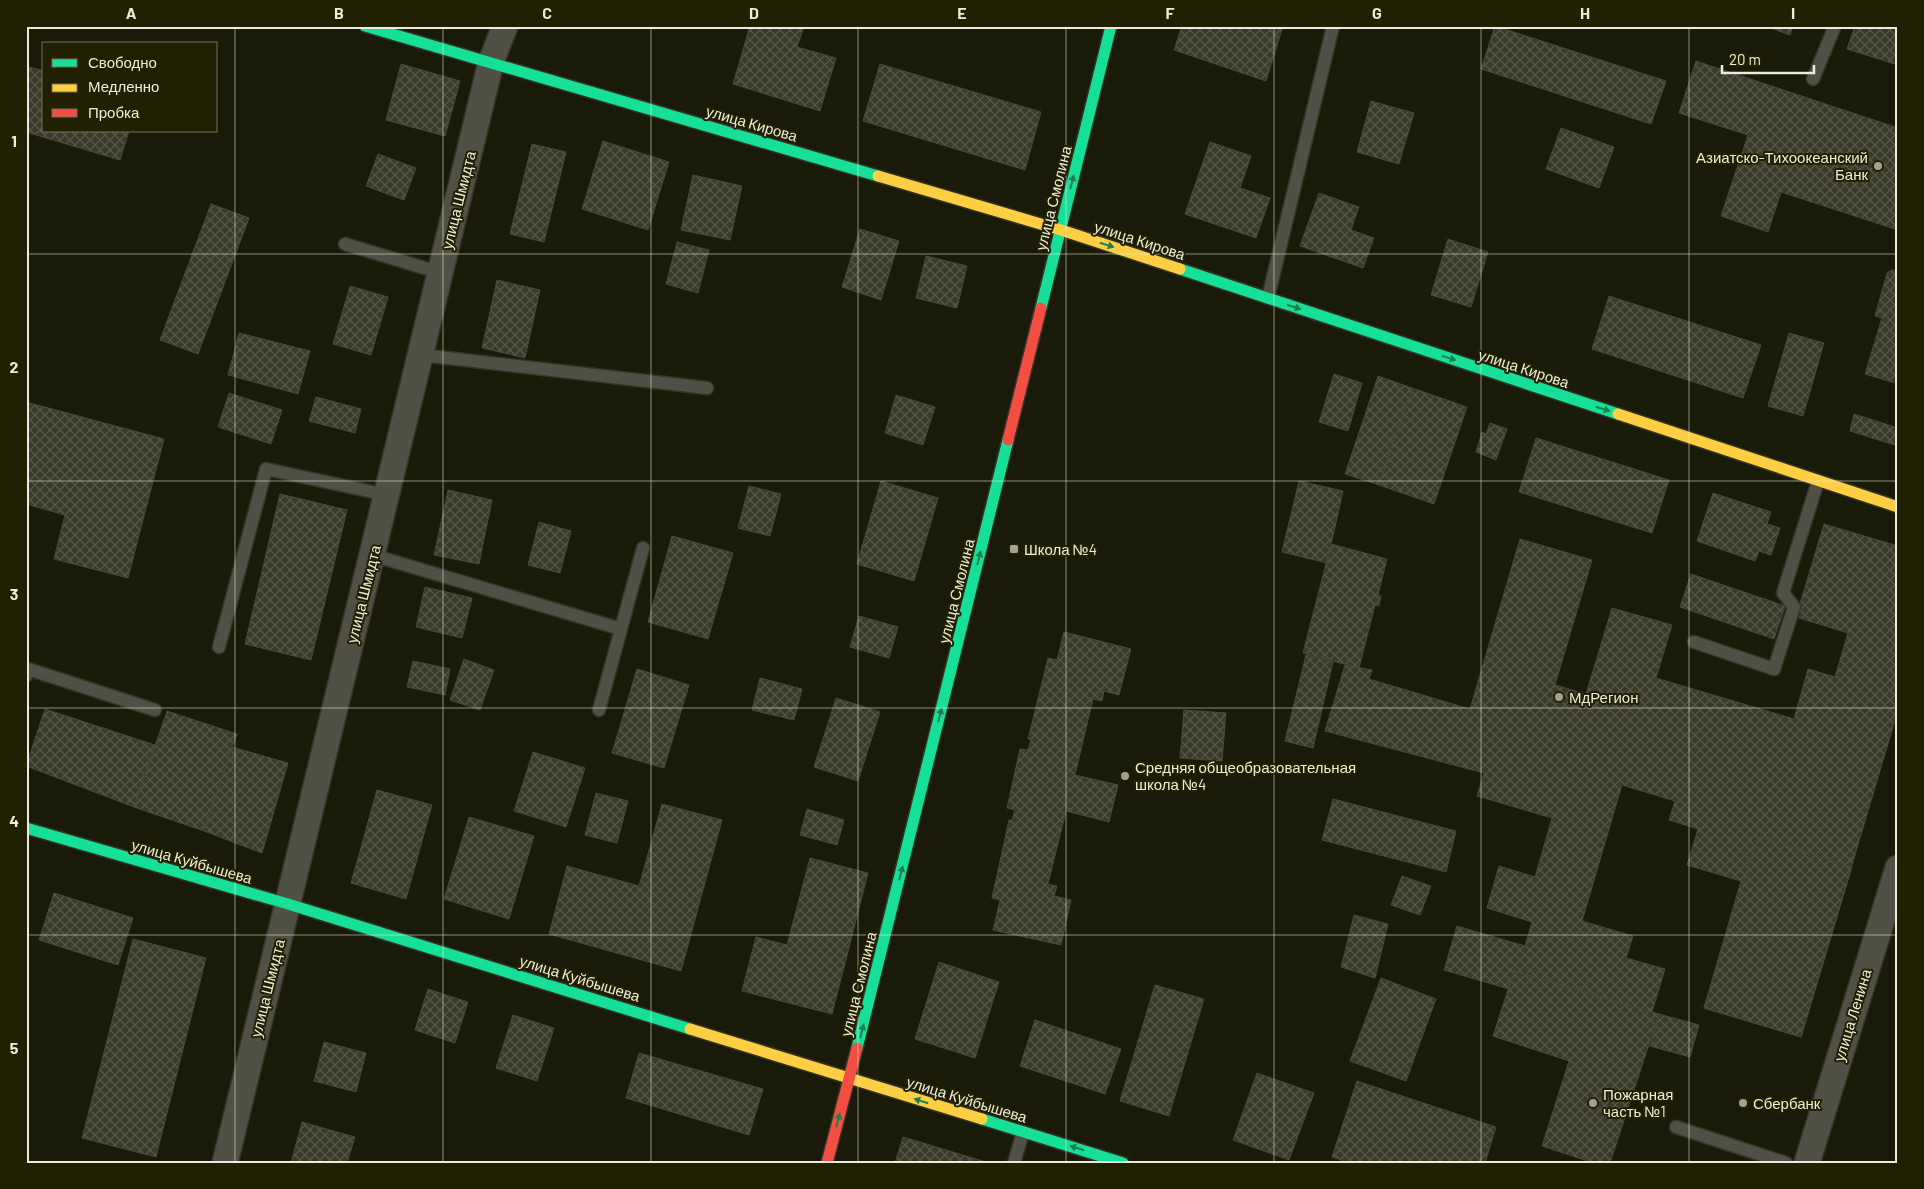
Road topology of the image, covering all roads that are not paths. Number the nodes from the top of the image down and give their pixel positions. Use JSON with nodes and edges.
{"nodes":[{"id":1,"x":365,"y":26,"type":"edge"},
{"id":2,"x":505,"y":26,"type":"edge"},
{"id":3,"x":1111,"y":26,"type":"edge"},
{"id":4,"x":1333,"y":26,"type":"edge"},
{"id":5,"x":1835,"y":26,"type":"edge"},
{"id":6,"x":491,"y":62,"type":"junction"},
{"id":7,"x":1813,"y":79,"type":"dead end"},
{"id":8,"x":1061,"y":230,"type":"junction"},
{"id":9,"x":344,"y":244,"type":"dead end"},
{"id":10,"x":440,"y":273,"type":"junction"},
{"id":11,"x":1268,"y":298,"type":"junction"},
{"id":12,"x":420,"y":354,"type":"junction"},
{"id":13,"x":707,"y":388,"type":"dead end"},
{"id":14,"x":1818,"y":481,"type":"junction"},
{"id":15,"x":387,"y":495,"type":"junction"},
{"id":16,"x":1898,"y":507,"type":"edge"},
{"id":17,"x":643,"y":548,"type":"dead end"},
{"id":18,"x":372,"y":554,"type":"junction"},
{"id":19,"x":622,"y":629,"type":"junction"},
{"id":20,"x":1694,"y":642,"type":"dead end"},
{"id":21,"x":219,"y":648,"type":"dead end"},
{"id":22,"x":26,"y":676,"type":"edge"},
{"id":23,"x":155,"y":710,"type":"dead end"},
{"id":24,"x":599,"y":710,"type":"dead end"},
{"id":25,"x":26,"y":828,"type":"edge"},
{"id":26,"x":1898,"y":868,"type":"edge"},
{"id":27,"x":288,"y":904,"type":"junction"},
{"id":28,"x":849,"y":1078,"type":"junction"},
{"id":29,"x":1676,"y":1127,"type":"dead end"},
{"id":30,"x":1023,"y":1132,"type":"junction"},
{"id":31,"x":225,"y":1163,"type":"edge"},
{"id":32,"x":827,"y":1163,"type":"edge"},
{"id":33,"x":1014,"y":1163,"type":"edge"},
{"id":34,"x":1123,"y":1163,"type":"edge"},
{"id":35,"x":1786,"y":1163,"type":"edge"},
{"id":36,"x":1807,"y":1163,"type":"edge"}],
"edges":[{"from":1,"to":6,"type":"street","name":"улица Кирова"},
{"from":2,"to":6,"type":"street","name":"улица Шмидта"},
{"from":8,"to":3,"type":"street","name":"улица Смолина","one_way":true},
{"from":4,"to":11,"type":"lane"},
{"from":5,"to":7,"type":"lane"},
{"from":6,"to":8,"type":"street","name":"улица Кирова"},
{"from":6,"to":10,"type":"street","name":"улица Шмидта"},
{"from":8,"to":11,"type":"street","name":"улица Кирова","one_way":true},
{"from":28,"to":8,"type":"street","name":"улица Смолина","one_way":true},
{"from":9,"to":10,"type":"lane"},
{"from":10,"to":12,"type":"street","name":"улица Шмидта"},
{"from":11,"to":14,"type":"street","name":"улица Кирова","one_way":true},
{"from":12,"to":13,"type":"lane"},
{"from":12,"to":15,"type":"street","name":"улица Шмидта"},
{"from":14,"to":16,"type":"street","name":"улица Кирова"},
{"from":14,"to":20,"type":"lane"},
{"from":15,"to":18,"type":"street","name":"улица Шмидта"},
{"from":15,"to":21,"type":"lane"},
{"from":17,"to":19,"type":"lane"},
{"from":18,"to":19,"type":"lane"},
{"from":18,"to":27,"type":"street","name":"улица Шмидта"},
{"from":19,"to":24,"type":"lane"},
{"from":22,"to":23,"type":"lane"},
{"from":25,"to":27,"type":"street","name":"улица Куйбышева"},
{"from":26,"to":36,"type":"street","name":"улица Ленина"},
{"from":27,"to":28,"type":"street","name":"улица Куйбышева"},
{"from":27,"to":31,"type":"street","name":"улица Шмидта"},
{"from":30,"to":28,"type":"street","name":"улица Куйбышева","one_way":true},
{"from":32,"to":28,"type":"street","name":"улица Смолина","one_way":true},
{"from":29,"to":35,"type":"lane"},
{"from":30,"to":33,"type":"lane"},
{"from":34,"to":30,"type":"street","name":"улица Куйбышева","one_way":true}]}
